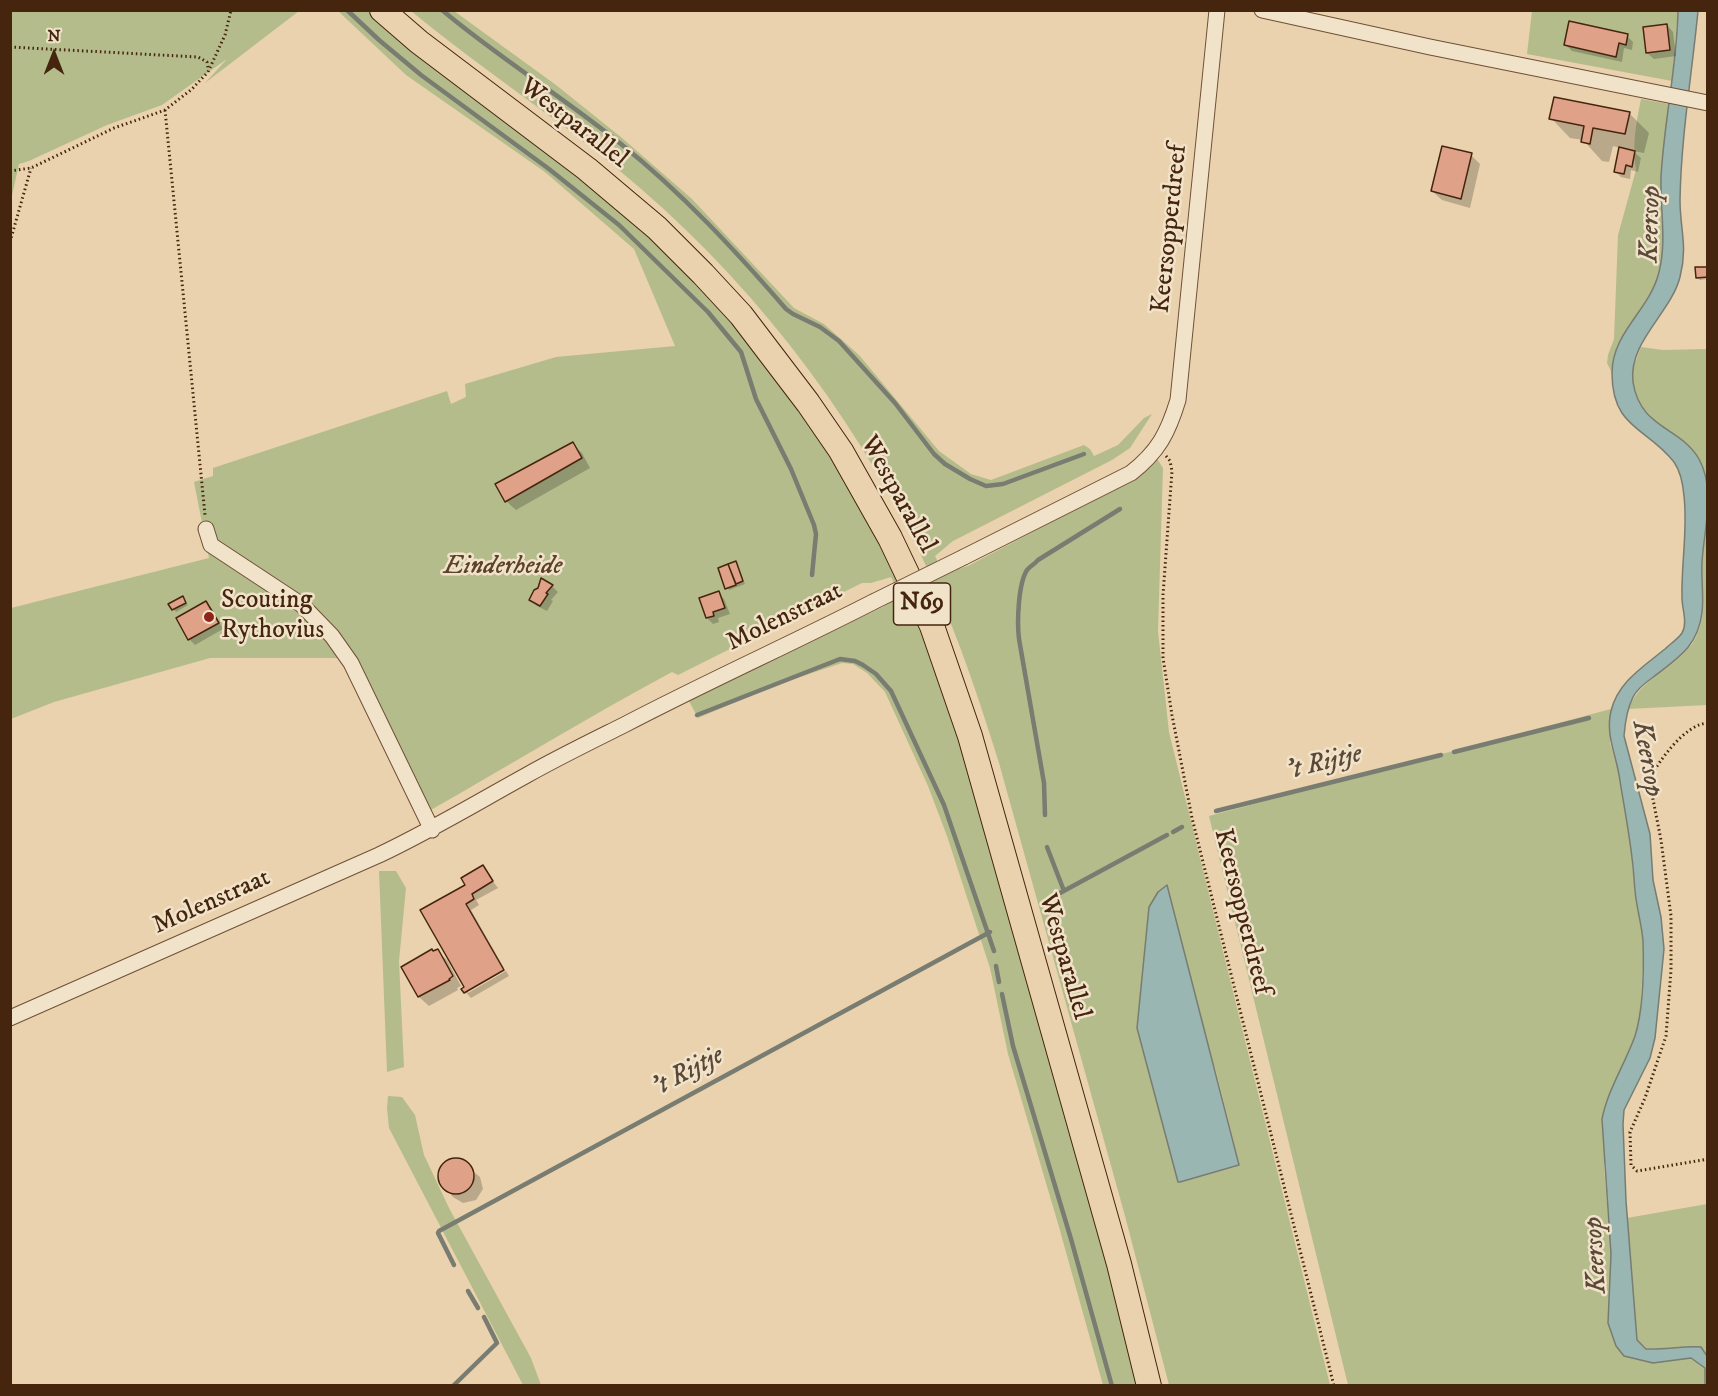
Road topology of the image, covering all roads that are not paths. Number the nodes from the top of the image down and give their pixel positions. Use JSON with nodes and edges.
{"nodes":[{"id":1,"x":382,"y":10,"type":"edge"},
{"id":2,"x":405,"y":10,"type":"edge"},
{"id":3,"x":1216,"y":10,"type":"edge"},
{"id":4,"x":1262,"y":10,"type":"edge"},
{"id":5,"x":1703,"y":102,"type":"edge"},
{"id":6,"x":1157,"y":448,"type":"joint"},
{"id":7,"x":206,"y":529,"type":"road end"},
{"id":8,"x":432,"y":830,"type":"junction"},
{"id":9,"x":10,"y":1018,"type":"edge"},
{"id":10,"x":1149,"y":1386,"type":"edge"},
{"id":11,"x":1165,"y":1386,"type":"edge"}],
"edges":[{"from":1,"to":10,"type":"main road","name":"Westparallel","number":"N69"},
{"from":2,"to":11,"type":"main road","name":"Westparallel","number":"N69"},
{"from":3,"to":6,"type":"street","name":"Keersopperdreef"},
{"from":4,"to":5,"type":"street"},
{"from":6,"to":8,"type":"street","name":"Molenstraat","bridge":true},
{"from":7,"to":8,"type":"street"},
{"from":8,"to":9,"type":"street","name":"Molenstraat"}]}
